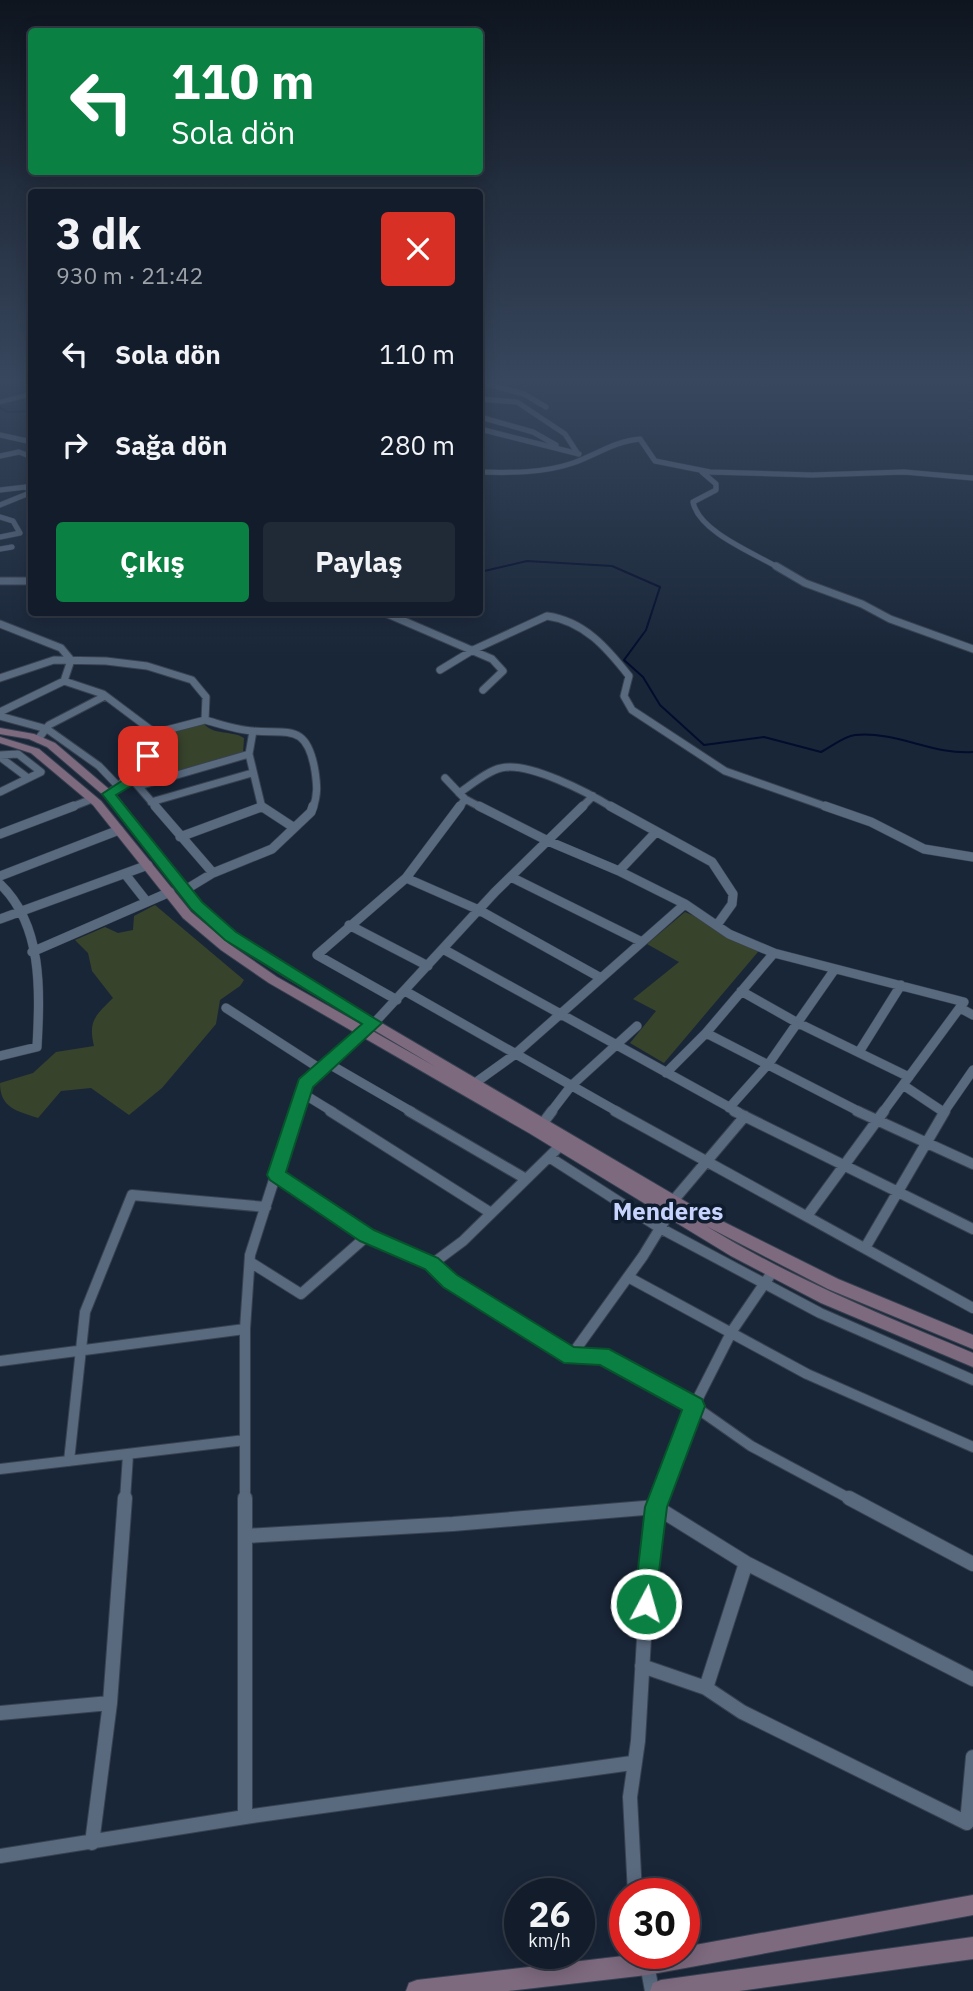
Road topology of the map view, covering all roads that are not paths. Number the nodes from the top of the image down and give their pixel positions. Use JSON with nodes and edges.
{"nodes":[{"id":1,"x":529,"y":471,"type":"edge"},
{"id":2,"x":700,"y":471,"type":"edge"},
{"id":3,"x":706,"y":471,"type":"edge"},
{"id":4,"x":483,"y":472,"type":"edge"},
{"id":5,"x":973,"y":478,"type":"edge"},
{"id":6,"x":0,"y":483,"type":"edge"},
{"id":7,"x":28,"y":489,"type":"edge"},
{"id":8,"x":4,"y":490,"type":"edge"},
{"id":9,"x":28,"y":494,"type":"edge"},
{"id":10,"x":19,"y":498,"type":"junction"},
{"id":11,"x":0,"y":505,"type":"edge"},
{"id":12,"x":0,"y":517,"type":"edge"},
{"id":13,"x":0,"y":537,"type":"edge"},
{"id":14,"x":12,"y":547,"type":"dead end"},
{"id":15,"x":0,"y":549,"type":"edge"},
{"id":16,"x":0,"y":581,"type":"edge"},
{"id":17,"x":28,"y":581,"type":"edge"},
{"id":18,"x":392,"y":616,"type":"edge"},
{"id":19,"x":0,"y":624,"type":"edge"},
{"id":20,"x":973,"y":649,"type":"edge"},
{"id":21,"x":473,"y":650,"type":"junction"},
{"id":22,"x":71,"y":660,"type":"junction"},
{"id":23,"x":440,"y":670,"type":"dead end"},
{"id":24,"x":0,"y":678,"type":"edge"},
{"id":25,"x":64,"y":681,"type":"junction"},
{"id":26,"x":483,"y":690,"type":"dead end"},
{"id":27,"x":105,"y":696,"type":"junction"},
{"id":28,"x":0,"y":714,"type":"edge"},
{"id":29,"x":205,"y":720,"type":"junction"},
{"id":30,"x":0,"y":731,"type":"edge"},
{"id":31,"x":253,"y":731,"type":"junction"},
{"id":32,"x":155,"y":733,"type":"junction"},
{"id":33,"x":43,"y":734,"type":"junction"},
{"id":34,"x":0,"y":740,"type":"edge"},
{"id":35,"x":249,"y":754,"type":"junction"},
{"id":36,"x":0,"y":756,"type":"edge"},
{"id":37,"x":252,"y":773,"type":"junction"},
{"id":38,"x":28,"y":778,"type":"junction"},
{"id":39,"x":444,"y":778,"type":"dead end"},
{"id":40,"x":132,"y":779,"type":"junction"},
{"id":41,"x":139,"y":786,"type":"junction"},
{"id":42,"x":114,"y":791,"type":"junction"},
{"id":43,"x":0,"y":792,"type":"edge"},
{"id":44,"x":462,"y":796,"type":"junction"},
{"id":45,"x":593,"y":796,"type":"junction"},
{"id":46,"x":92,"y":799,"type":"junction"},
{"id":47,"x":151,"y":803,"type":"junction"},
{"id":48,"x":261,"y":807,"type":"junction"},
{"id":49,"x":293,"y":827,"type":"junction"},
{"id":50,"x":119,"y":830,"type":"junction"},
{"id":51,"x":655,"y":832,"type":"junction"},
{"id":52,"x":0,"y":834,"type":"edge"},
{"id":53,"x":180,"y":837,"type":"junction"},
{"id":54,"x":548,"y":841,"type":"junction"},
{"id":55,"x":973,"y":858,"type":"edge"},
{"id":56,"x":148,"y":865,"type":"junction"},
{"id":57,"x":619,"y":871,"type":"junction"},
{"id":58,"x":125,"y":873,"type":"junction"},
{"id":59,"x":213,"y":873,"type":"junction"},
{"id":60,"x":0,"y":876,"type":"edge"},
{"id":61,"x":510,"y":877,"type":"junction"},
{"id":62,"x":407,"y":878,"type":"junction"},
{"id":63,"x":0,"y":884,"type":"edge"},
{"id":64,"x":185,"y":890,"type":"junction"},
{"id":65,"x":170,"y":892,"type":"junction"},
{"id":66,"x":147,"y":902,"type":"junction"},
{"id":67,"x":685,"y":904,"type":"junction"},
{"id":68,"x":20,"y":910,"type":"junction"},
{"id":69,"x":479,"y":910,"type":"junction"},
{"id":70,"x":0,"y":919,"type":"edge"},
{"id":71,"x":349,"y":925,"type":"junction"},
{"id":72,"x":717,"y":925,"type":"junction"},
{"id":73,"x":642,"y":942,"type":"junction"},
{"id":74,"x":443,"y":949,"type":"junction"},
{"id":75,"x":33,"y":952,"type":"junction"},
{"id":76,"x":774,"y":953,"type":"junction"},
{"id":77,"x":428,"y":966,"type":"junction"},
{"id":78,"x":835,"y":969,"type":"junction"},
{"id":79,"x":601,"y":978,"type":"junction"},
{"id":80,"x":901,"y":985,"type":"junction"},
{"id":81,"x":741,"y":991,"type":"junction"},
{"id":82,"x":401,"y":995,"type":"junction"},
{"id":83,"x":960,"y":1007,"type":"junction"},
{"id":84,"x":226,"y":1008,"type":"dead end"},
{"id":85,"x":973,"y":1015,"type":"edge"},
{"id":86,"x":558,"y":1016,"type":"junction"},
{"id":87,"x":796,"y":1022,"type":"junction"},
{"id":88,"x":637,"y":1026,"type":"dead end"},
{"id":89,"x":370,"y":1028,"type":"junction"},
{"id":90,"x":706,"y":1033,"type":"junction"},
{"id":91,"x":616,"y":1045,"type":"junction"},
{"id":92,"x":859,"y":1052,"type":"junction"},
{"id":93,"x":514,"y":1055,"type":"junction"},
{"id":94,"x":0,"y":1056,"type":"edge"},
{"id":95,"x":768,"y":1065,"type":"junction"},
{"id":96,"x":326,"y":1067,"type":"junction"},
{"id":97,"x":973,"y":1070,"type":"edge"},
{"id":98,"x":666,"y":1073,"type":"junction"},
{"id":99,"x":906,"y":1081,"type":"junction"},
{"id":100,"x":475,"y":1083,"type":"junction"},
{"id":101,"x":571,"y":1086,"type":"junction"},
{"id":102,"x":302,"y":1093,"type":"junction"},
{"id":103,"x":729,"y":1108,"type":"junction"},
{"id":104,"x":942,"y":1111,"type":"junction"},
{"id":105,"x":745,"y":1116,"type":"junction"},
{"id":106,"x":877,"y":1121,"type":"junction"},
{"id":107,"x":543,"y":1123,"type":"junction"},
{"id":108,"x":926,"y":1141,"type":"junction"},
{"id":109,"x":561,"y":1145,"type":"junction"},
{"id":110,"x":549,"y":1157,"type":"junction"},
{"id":111,"x":705,"y":1160,"type":"junction"},
{"id":112,"x":973,"y":1164,"type":"edge"},
{"id":113,"x":844,"y":1166,"type":"junction"},
{"id":114,"x":276,"y":1175,"type":"junction"},
{"id":115,"x":526,"y":1179,"type":"junction"},
{"id":116,"x":902,"y":1191,"type":"junction"},
{"id":117,"x":671,"y":1206,"type":"junction"},
{"id":118,"x":266,"y":1207,"type":"junction"},
{"id":119,"x":491,"y":1213,"type":"junction"},
{"id":120,"x":807,"y":1216,"type":"junction"},
{"id":121,"x":660,"y":1228,"type":"junction"},
{"id":122,"x":973,"y":1229,"type":"edge"},
{"id":123,"x":367,"y":1236,"type":"junction"},
{"id":124,"x":865,"y":1248,"type":"junction"},
{"id":125,"x":250,"y":1262,"type":"junction"},
{"id":126,"x":432,"y":1264,"type":"junction"},
{"id":127,"x":773,"y":1271,"type":"junction"},
{"id":128,"x":628,"y":1277,"type":"junction"},
{"id":129,"x":764,"y":1283,"type":"junction"},
{"id":130,"x":973,"y":1308,"type":"edge"},
{"id":131,"x":245,"y":1329,"type":"junction"},
{"id":132,"x":732,"y":1331,"type":"junction"},
{"id":133,"x":973,"y":1342,"type":"edge"},
{"id":134,"x":81,"y":1349,"type":"junction"},
{"id":135,"x":571,"y":1356,"type":"junction"},
{"id":136,"x":973,"y":1360,"type":"edge"},
{"id":137,"x":0,"y":1362,"type":"edge"},
{"id":138,"x":973,"y":1380,"type":"edge"},
{"id":139,"x":694,"y":1406,"type":"junction"},
{"id":140,"x":245,"y":1440,"type":"junction"},
{"id":141,"x":973,"y":1447,"type":"edge"},
{"id":142,"x":128,"y":1455,"type":"junction"},
{"id":143,"x":69,"y":1461,"type":"junction"},
{"id":144,"x":0,"y":1469,"type":"edge"},
{"id":145,"x":656,"y":1507,"type":"junction"},
{"id":146,"x":245,"y":1536,"type":"junction"},
{"id":147,"x":746,"y":1563,"type":"junction"},
{"id":148,"x":973,"y":1564,"type":"edge"},
{"id":149,"x":642,"y":1666,"type":"junction"},
{"id":150,"x":973,"y":1679,"type":"edge"},
{"id":151,"x":705,"y":1688,"type":"junction"},
{"id":152,"x":110,"y":1703,"type":"junction"},
{"id":153,"x":0,"y":1713,"type":"edge"},
{"id":154,"x":973,"y":1757,"type":"edge"},
{"id":155,"x":632,"y":1763,"type":"junction"},
{"id":156,"x":245,"y":1817,"type":"junction"},
{"id":157,"x":970,"y":1824,"type":"edge"},
{"id":158,"x":92,"y":1843,"type":"junction"},
{"id":159,"x":0,"y":1856,"type":"edge"},
{"id":160,"x":634,"y":1878,"type":"edge"},
{"id":161,"x":973,"y":1906,"type":"edge"},
{"id":162,"x":973,"y":1948,"type":"edge"},
{"id":163,"x":700,"y":1950,"type":"edge"},
{"id":164,"x":609,"y":1964,"type":"edge"},
{"id":165,"x":648,"y":1969,"type":"edge"},
{"id":166,"x":417,"y":1991,"type":"edge"},
{"id":167,"x":652,"y":1991,"type":"edge"},
{"id":168,"x":661,"y":1991,"type":"edge"}],
"edges":[{"from":1,"to":4,"type":"street"},
{"from":2,"to":20,"type":"street"},
{"from":3,"to":5,"type":"street"},
{"from":6,"to":8,"type":"street"},
{"from":7,"to":8,"type":"street"},
{"from":8,"to":10,"type":"street"},
{"from":9,"to":10,"type":"street"},
{"from":10,"to":11,"type":"street"},
{"from":12,"to":13,"type":"street"},
{"from":14,"to":15,"type":"street"},
{"from":16,"to":17,"type":"street"},
{"from":18,"to":21,"type":"street"},
{"from":19,"to":22,"type":"street"},
{"from":21,"to":23,"type":"street"},
{"from":21,"to":26,"type":"street"},
{"from":21,"to":55,"type":"street"},
{"from":22,"to":24,"type":"street"},
{"from":22,"to":25,"type":"street"},
{"from":22,"to":29,"type":"street"},
{"from":25,"to":27,"type":"street"},
{"from":25,"to":28,"type":"street"},
{"from":27,"to":32,"type":"street"},
{"from":27,"to":33,"type":"street"},
{"from":28,"to":33,"type":"street"},
{"from":29,"to":31,"type":"street"},
{"from":29,"to":32,"type":"street"},
{"from":30,"to":33,"type":"main road"},
{"from":31,"to":35,"type":"street"},
{"from":31,"to":49,"type":"street"},
{"from":32,"to":40,"type":"street"},
{"from":33,"to":42,"type":"main road"},
{"from":34,"to":46,"type":"main road"},
{"from":35,"to":37,"type":"street"},
{"from":35,"to":41,"type":"street"},
{"from":36,"to":38,"type":"street"},
{"from":36,"to":38,"type":"street"},
{"from":37,"to":47,"type":"street"},
{"from":37,"to":48,"type":"street"},
{"from":38,"to":43,"type":"street"},
{"from":39,"to":44,"type":"street"},
{"from":40,"to":41,"type":"street"},
{"from":40,"to":42,"type":"street"},
{"from":41,"to":47,"type":"street"},
{"from":42,"to":64,"type":"main road"},
{"from":44,"to":45,"type":"street"},
{"from":44,"to":54,"type":"street"},
{"from":44,"to":62,"type":"street"},
{"from":45,"to":51,"type":"street"},
{"from":45,"to":54,"type":"street"},
{"from":46,"to":50,"type":"main road"},
{"from":46,"to":52,"type":"street"},
{"from":47,"to":53,"type":"street"},
{"from":48,"to":49,"type":"street"},
{"from":48,"to":53,"type":"street"},
{"from":49,"to":59,"type":"street"},
{"from":50,"to":56,"type":"main road"},
{"from":50,"to":60,"type":"street"},
{"from":51,"to":57,"type":"street"},
{"from":51,"to":72,"type":"street"},
{"from":53,"to":59,"type":"street"},
{"from":54,"to":57,"type":"street"},
{"from":54,"to":61,"type":"street"},
{"from":56,"to":58,"type":"street"},
{"from":56,"to":65,"type":"main road"},
{"from":57,"to":67,"type":"street"},
{"from":58,"to":66,"type":"street"},
{"from":58,"to":68,"type":"street"},
{"from":59,"to":64,"type":"street"},
{"from":61,"to":69,"type":"street"},
{"from":61,"to":73,"type":"street"},
{"from":62,"to":69,"type":"street"},
{"from":62,"to":71,"type":"street"},
{"from":63,"to":68,"type":"street"},
{"from":64,"to":89,"type":"main road"},
{"from":65,"to":66,"type":"street"},
{"from":65,"to":89,"type":"main road"},
{"from":66,"to":75,"type":"street"},
{"from":67,"to":72,"type":"street"},
{"from":67,"to":73,"type":"street"},
{"from":68,"to":70,"type":"street"},
{"from":68,"to":75,"type":"street"},
{"from":69,"to":74,"type":"street"},
{"from":69,"to":79,"type":"street"},
{"from":71,"to":77,"type":"street"},
{"from":71,"to":82,"type":"street"},
{"from":72,"to":76,"type":"street"},
{"from":73,"to":79,"type":"street"},
{"from":74,"to":77,"type":"street"},
{"from":74,"to":86,"type":"street"},
{"from":75,"to":94,"type":"street"},
{"from":76,"to":78,"type":"street"},
{"from":76,"to":81,"type":"street"},
{"from":77,"to":82,"type":"street"},
{"from":78,"to":80,"type":"street"},
{"from":78,"to":87,"type":"street"},
{"from":79,"to":86,"type":"street"},
{"from":80,"to":83,"type":"street"},
{"from":80,"to":92,"type":"street"},
{"from":81,"to":87,"type":"street"},
{"from":81,"to":90,"type":"street"},
{"from":82,"to":89,"type":"street"},
{"from":82,"to":93,"type":"street"},
{"from":83,"to":85,"type":"street"},
{"from":83,"to":99,"type":"street"},
{"from":84,"to":96,"type":"street"},
{"from":86,"to":91,"type":"street"},
{"from":86,"to":93,"type":"street"},
{"from":87,"to":92,"type":"street"},
{"from":87,"to":95,"type":"street"},
{"from":88,"to":91,"type":"street"},
{"from":89,"to":96,"type":"street"},
{"from":89,"to":100,"type":"main road"},
{"from":89,"to":109,"type":"main road"},
{"from":90,"to":95,"type":"street"},
{"from":90,"to":98,"type":"street"},
{"from":91,"to":98,"type":"street"},
{"from":91,"to":101,"type":"street"},
{"from":92,"to":99,"type":"street"},
{"from":93,"to":100,"type":"street"},
{"from":93,"to":101,"type":"street"},
{"from":95,"to":103,"type":"street"},
{"from":95,"to":106,"type":"street"},
{"from":96,"to":102,"type":"street"},
{"from":96,"to":115,"type":"street"},
{"from":97,"to":104,"type":"street"},
{"from":98,"to":103,"type":"street"},
{"from":99,"to":104,"type":"street"},
{"from":99,"to":106,"type":"street"},
{"from":100,"to":107,"type":"main road"},
{"from":101,"to":107,"type":"street"},
{"from":101,"to":111,"type":"street"},
{"from":102,"to":114,"type":"street"},
{"from":102,"to":119,"type":"street"},
{"from":103,"to":105,"type":"street"},
{"from":104,"to":108,"type":"street"},
{"from":105,"to":111,"type":"street"},
{"from":105,"to":113,"type":"street"},
{"from":106,"to":108,"type":"street"},
{"from":106,"to":113,"type":"street"},
{"from":107,"to":117,"type":"main road"},
{"from":108,"to":112,"type":"street"},
{"from":108,"to":116,"type":"street"},
{"from":109,"to":110,"type":"street"},
{"from":109,"to":117,"type":"main road"},
{"from":110,"to":115,"type":"street"},
{"from":110,"to":121,"type":"street"},
{"from":111,"to":117,"type":"street"},
{"from":111,"to":120,"type":"street"},
{"from":113,"to":116,"type":"street"},
{"from":113,"to":120,"type":"street"},
{"from":114,"to":118,"type":"street"},
{"from":114,"to":123,"type":"street"},
{"from":115,"to":119,"type":"street"},
{"from":116,"to":122,"type":"street"},
{"from":116,"to":124,"type":"street"},
{"from":117,"to":121,"type":"street"},
{"from":117,"to":127,"type":"main road"},
{"from":117,"to":133,"type":"main road"},
{"from":118,"to":125,"type":"street"},
{"from":118,"to":134,"type":"street"},
{"from":119,"to":126,"type":"street"},
{"from":120,"to":124,"type":"street"},
{"from":121,"to":128,"type":"street"},
{"from":121,"to":129,"type":"street"},
{"from":123,"to":125,"type":"street"},
{"from":123,"to":126,"type":"street"},
{"from":124,"to":130,"type":"street"},
{"from":125,"to":131,"type":"street"},
{"from":126,"to":135,"type":"street"},
{"from":127,"to":129,"type":"street"},
{"from":127,"to":136,"type":"main road"},
{"from":128,"to":132,"type":"street"},
{"from":128,"to":135,"type":"street"},
{"from":129,"to":132,"type":"street"},
{"from":129,"to":138,"type":"street"},
{"from":131,"to":134,"type":"street"},
{"from":131,"to":140,"type":"street"},
{"from":132,"to":139,"type":"street"},
{"from":132,"to":141,"type":"street"},
{"from":134,"to":137,"type":"street"},
{"from":134,"to":143,"type":"street"},
{"from":135,"to":139,"type":"street"},
{"from":139,"to":145,"type":"street"},
{"from":139,"to":148,"type":"street"},
{"from":140,"to":142,"type":"street"},
{"from":140,"to":146,"type":"street"},
{"from":142,"to":143,"type":"street"},
{"from":142,"to":152,"type":"street"},
{"from":143,"to":144,"type":"street"},
{"from":145,"to":146,"type":"street"},
{"from":145,"to":147,"type":"street"},
{"from":145,"to":149,"type":"street"},
{"from":146,"to":156,"type":"street"},
{"from":147,"to":150,"type":"street"},
{"from":147,"to":151,"type":"street"},
{"from":149,"to":151,"type":"street"},
{"from":149,"to":155,"type":"street"},
{"from":151,"to":157,"type":"street"},
{"from":152,"to":153,"type":"street"},
{"from":152,"to":158,"type":"street"},
{"from":154,"to":157,"type":"street"},
{"from":155,"to":156,"type":"street"},
{"from":155,"to":160,"type":"street"},
{"from":156,"to":158,"type":"street"},
{"from":158,"to":159,"type":"street"},
{"from":161,"to":163,"type":"main road"},
{"from":162,"to":168,"type":"main road"},
{"from":164,"to":166,"type":"main road"},
{"from":165,"to":167,"type":"street"}]}
